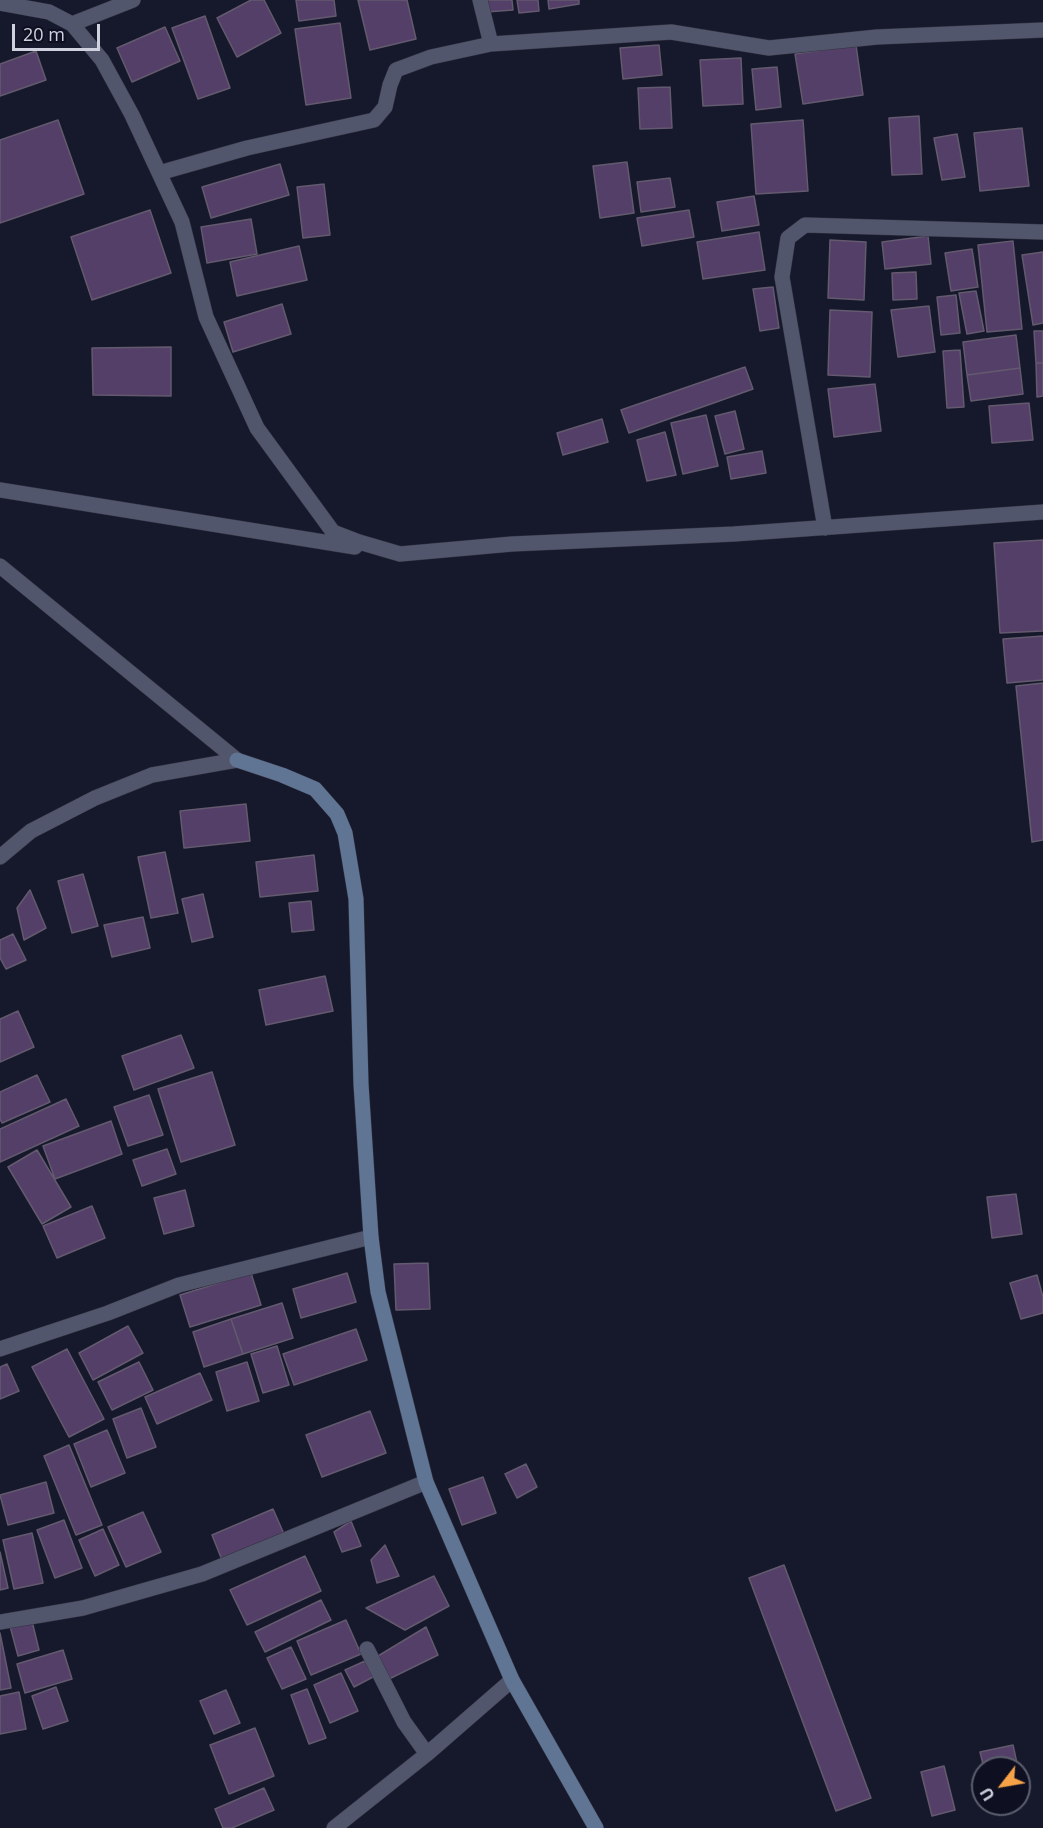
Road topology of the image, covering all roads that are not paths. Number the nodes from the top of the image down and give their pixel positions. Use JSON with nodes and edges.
{"nodes":[{"id":1,"x":133,"y":0,"type":"edge"},
{"id":2,"x":480,"y":0,"type":"edge"},
{"id":3,"x":0,"y":3,"type":"edge"},
{"id":4,"x":72,"y":24,"type":"junction"},
{"id":5,"x":1043,"y":30,"type":"edge"},
{"id":6,"x":491,"y":44,"type":"junction"},
{"id":7,"x":159,"y":172,"type":"junction"},
{"id":8,"x":1043,"y":232,"type":"edge"},
{"id":9,"x":0,"y":490,"type":"edge"},
{"id":10,"x":1043,"y":512,"type":"edge"},
{"id":11,"x":825,"y":528,"type":"junction"},
{"id":12,"x":400,"y":554,"type":"junction"},
{"id":13,"x":0,"y":566,"type":"edge"},
{"id":14,"x":237,"y":760,"type":"junction"},
{"id":15,"x":0,"y":857,"type":"edge"},
{"id":16,"x":371,"y":1237,"type":"junction"},
{"id":17,"x":0,"y":1349,"type":"edge"},
{"id":18,"x":426,"y":1482,"type":"junction"},
{"id":19,"x":0,"y":1622,"type":"edge"},
{"id":20,"x":367,"y":1649,"type":"dead end"},
{"id":21,"x":512,"y":1680,"type":"junction"},
{"id":22,"x":428,"y":1754,"type":"junction"},
{"id":23,"x":334,"y":1828,"type":"edge"},
{"id":24,"x":596,"y":1828,"type":"edge"}],
"edges":[{"from":1,"to":4,"type":"street"},
{"from":2,"to":6,"type":"street"},
{"from":3,"to":4,"type":"street"},
{"from":4,"to":7,"type":"street"},
{"from":5,"to":6,"type":"street"},
{"from":6,"to":7,"type":"street"},
{"from":7,"to":12,"type":"street"},
{"from":8,"to":11,"type":"street"},
{"from":9,"to":12,"type":"street"},
{"from":10,"to":11,"type":"street"},
{"from":11,"to":12,"type":"street"},
{"from":13,"to":14,"type":"street"},
{"from":14,"to":15,"type":"street"},
{"from":14,"to":16,"type":"street"},
{"from":16,"to":17,"type":"street"},
{"from":16,"to":18,"type":"street"},
{"from":18,"to":19,"type":"street"},
{"from":18,"to":21,"type":"street"},
{"from":20,"to":22,"type":"street"},
{"from":21,"to":22,"type":"street"},
{"from":21,"to":24,"type":"street"},
{"from":22,"to":23,"type":"street"}]}
